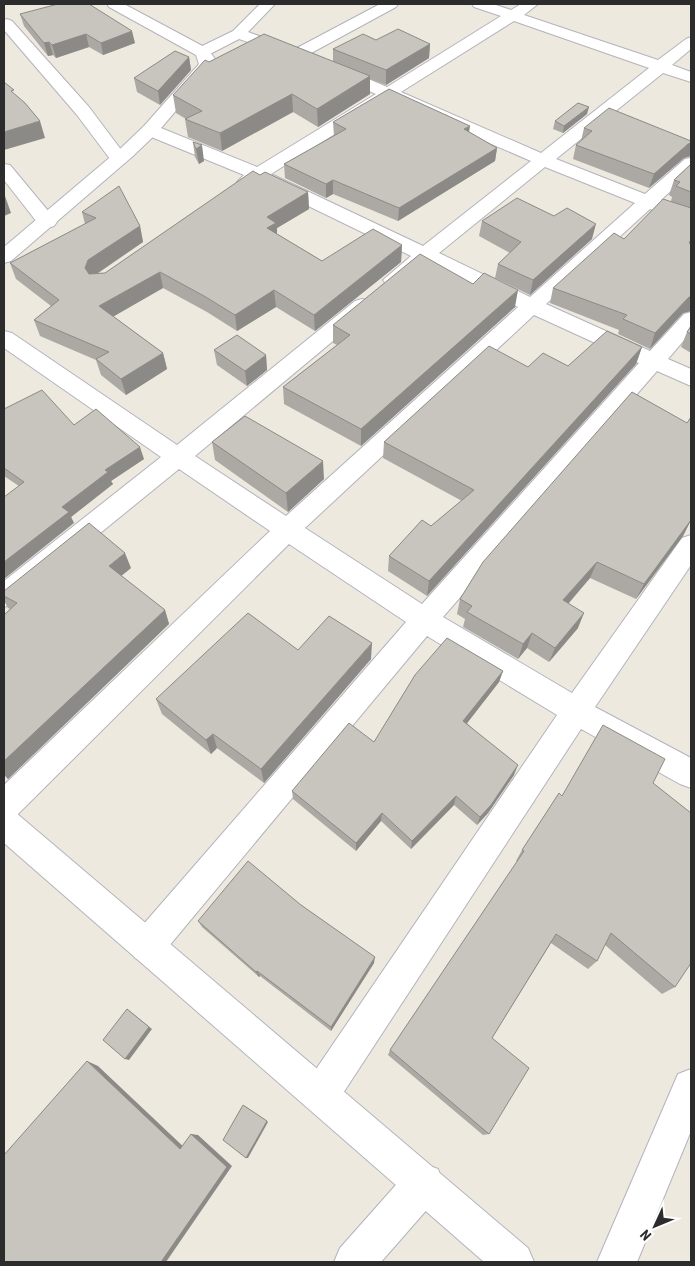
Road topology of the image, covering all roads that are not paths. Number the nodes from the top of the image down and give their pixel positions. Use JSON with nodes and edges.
{"nodes":[{"id":1,"x":114,"y":4,"type":"edge"},
{"id":2,"x":268,"y":4,"type":"edge"},
{"id":3,"x":392,"y":4,"type":"edge"},
{"id":4,"x":479,"y":4,"type":"edge"},
{"id":5,"x":531,"y":4,"type":"edge"},
{"id":6,"x":514,"y":15,"type":"junction"},
{"id":7,"x":24,"y":20,"type":"edge"},
{"id":8,"x":5,"y":23,"type":"edge"},
{"id":9,"x":238,"y":34,"type":"junction"},
{"id":10,"x":691,"y":42,"type":"edge"},
{"id":11,"x":202,"y":52,"type":"junction"},
{"id":12,"x":296,"y":54,"type":"junction"},
{"id":13,"x":660,"y":66,"type":"junction"},
{"id":14,"x":691,"y":77,"type":"edge"},
{"id":15,"x":388,"y":93,"type":"junction"},
{"id":16,"x":150,"y":130,"type":"junction"},
{"id":17,"x":120,"y":159,"type":"junction"},
{"id":18,"x":543,"y":160,"type":"junction"},
{"id":19,"x":691,"y":163,"type":"edge"},
{"id":20,"x":4,"y":169,"type":"edge"},
{"id":21,"x":257,"y":174,"type":"junction"},
{"id":22,"x":233,"y":190,"type":"edge"},
{"id":23,"x":649,"y":202,"type":"junction"},
{"id":24,"x":691,"y":219,"type":"edge"},
{"id":25,"x":47,"y":222,"type":"junction"},
{"id":26,"x":424,"y":254,"type":"junction"},
{"id":27,"x":4,"y":257,"type":"edge"},
{"id":28,"x":532,"y":306,"type":"junction"},
{"id":29,"x":691,"y":319,"type":"edge"},
{"id":30,"x":4,"y":338,"type":"edge"},
{"id":31,"x":652,"y":361,"type":"junction"},
{"id":32,"x":691,"y":378,"type":"edge"},
{"id":33,"x":178,"y":457,"type":"junction"},
{"id":34,"x":288,"y":529,"type":"junction"},
{"id":35,"x":691,"y":545,"type":"edge"},
{"id":36,"x":4,"y":596,"type":"edge"},
{"id":37,"x":424,"y":620,"type":"junction"},
{"id":38,"x":576,"y":711,"type":"junction"},
{"id":39,"x":691,"y":774,"type":"edge"},
{"id":40,"x":4,"y":806,"type":"edge"},
{"id":41,"x":4,"y":823,"type":"edge"},
{"id":42,"x":147,"y":946,"type":"junction"},
{"id":43,"x":691,"y":1087,"type":"edge"},
{"id":44,"x":320,"y":1094,"type":"junction"},
{"id":45,"x":424,"y":1183,"type":"junction"},
{"id":46,"x":354,"y":1262,"type":"edge"},
{"id":47,"x":514,"y":1262,"type":"edge"},
{"id":48,"x":617,"y":1262,"type":"edge"}],
"edges":[{"from":1,"to":11,"type":"street"},
{"from":2,"to":9,"type":"street"},
{"from":3,"to":12,"type":"street"},
{"from":4,"to":6,"type":"street"},
{"from":5,"to":6,"type":"street"},
{"from":6,"to":13,"type":"street"},
{"from":6,"to":15,"type":"street"},
{"from":7,"to":8,"type":"street"},
{"from":8,"to":17,"type":"street"},
{"from":9,"to":11,"type":"street"},
{"from":9,"to":12,"type":"street"},
{"from":10,"to":13,"type":"street"},
{"from":11,"to":16,"type":"street"},
{"from":12,"to":15,"type":"street"},
{"from":13,"to":14,"type":"street"},
{"from":13,"to":18,"type":"street"},
{"from":15,"to":18,"type":"street"},
{"from":15,"to":21,"type":"street"},
{"from":16,"to":17,"type":"street"},
{"from":16,"to":21,"type":"street"},
{"from":17,"to":25,"type":"street"},
{"from":18,"to":23,"type":"street"},
{"from":18,"to":26,"type":"street"},
{"from":19,"to":23,"type":"street"},
{"from":20,"to":25,"type":"street"},
{"from":21,"to":22,"type":"street"},
{"from":21,"to":26,"type":"street"},
{"from":23,"to":24,"type":"street"},
{"from":23,"to":28,"type":"street"},
{"from":25,"to":27,"type":"street"},
{"from":26,"to":28,"type":"street"},
{"from":26,"to":33,"type":"street"},
{"from":28,"to":31,"type":"street"},
{"from":28,"to":34,"type":"street"},
{"from":29,"to":31,"type":"street"},
{"from":30,"to":33,"type":"street"},
{"from":31,"to":32,"type":"street"},
{"from":31,"to":37,"type":"street"},
{"from":33,"to":34,"type":"street"},
{"from":33,"to":36,"type":"street"},
{"from":34,"to":37,"type":"street"},
{"from":34,"to":40,"type":"street"},
{"from":35,"to":38,"type":"street"},
{"from":37,"to":38,"type":"street"},
{"from":37,"to":42,"type":"street"},
{"from":38,"to":39,"type":"street"},
{"from":38,"to":44,"type":"street"},
{"from":41,"to":42,"type":"street"},
{"from":42,"to":44,"type":"street"},
{"from":43,"to":48,"type":"street"},
{"from":44,"to":45,"type":"street"},
{"from":45,"to":46,"type":"street"},
{"from":45,"to":47,"type":"street"}]}
